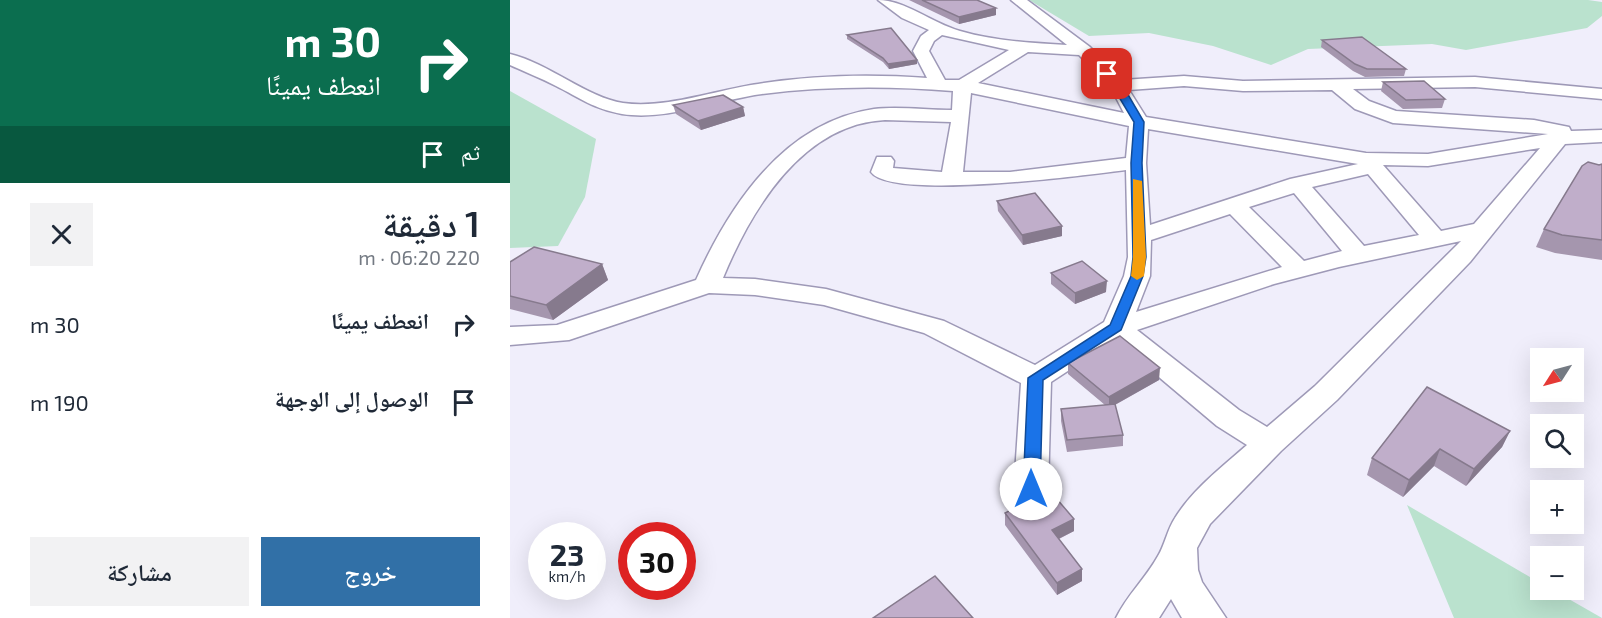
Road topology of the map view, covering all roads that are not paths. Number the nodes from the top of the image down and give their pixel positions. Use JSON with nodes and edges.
{"nodes":[{"id":1,"x":885,"y":0,"type":"edge"},
{"id":2,"x":1018,"y":0,"type":"edge"},
{"id":3,"x":939,"y":30,"type":"junction"},
{"id":4,"x":1023,"y":48,"type":"junction"},
{"id":5,"x":1084,"y":50,"type":"junction"},
{"id":6,"x":510,"y":59,"type":"edge"},
{"id":7,"x":892,"y":81,"type":"junction"},
{"id":8,"x":938,"y":82,"type":"junction"},
{"id":9,"x":962,"y":86,"type":"junction"},
{"id":10,"x":1118,"y":86,"type":"junction"},
{"id":11,"x":1338,"y":86,"type":"junction"},
{"id":12,"x":1602,"y":94,"type":"edge"},
{"id":13,"x":872,"y":116,"type":"junction"},
{"id":14,"x":961,"y":116,"type":"junction"},
{"id":15,"x":1139,"y":122,"type":"junction"},
{"id":16,"x":1588,"y":135,"type":"edge"},
{"id":17,"x":884,"y":161,"type":"dead end"},
{"id":18,"x":1136,"y":163,"type":"junction"},
{"id":19,"x":1370,"y":163,"type":"junction"},
{"id":20,"x":951,"y":180,"type":"junction"},
{"id":21,"x":1298,"y":184,"type":"junction"},
{"id":22,"x":1234,"y":205,"type":"junction"},
{"id":23,"x":1482,"y":229,"type":"junction"},
{"id":24,"x":1138,"y":237,"type":"junction"},
{"id":25,"x":1435,"y":239,"type":"junction"},
{"id":26,"x":1358,"y":255,"type":"junction"},
{"id":27,"x":1299,"y":270,"type":"junction"},
{"id":28,"x":707,"y":285,"type":"junction"},
{"id":29,"x":1116,"y":327,"type":"junction"},
{"id":30,"x":510,"y":336,"type":"edge"},
{"id":31,"x":1036,"y":378,"type":"junction"},
{"id":32,"x":1269,"y":443,"type":"junction"},
{"id":33,"x":1031,"y":489,"type":"dead end"},
{"id":34,"x":1177,"y":560,"type":"junction"},
{"id":35,"x":1136,"y":618,"type":"edge"},
{"id":36,"x":1206,"y":618,"type":"edge"}],
"edges":[{"from":1,"to":3,"type":"street"},
{"from":2,"to":5,"type":"street"},
{"from":3,"to":4,"type":"street"},
{"from":3,"to":8,"type":"street"},
{"from":4,"to":5,"type":"street"},
{"from":4,"to":9,"type":"street"},
{"from":5,"to":10,"type":"street"},
{"from":6,"to":7,"type":"street"},
{"from":7,"to":8,"type":"street"},
{"from":7,"to":13,"type":"street"},
{"from":8,"to":9,"type":"street"},
{"from":9,"to":14,"type":"street"},
{"from":9,"to":15,"type":"street"},
{"from":10,"to":11,"type":"street"},
{"from":10,"to":15,"type":"street"},
{"from":11,"to":12,"type":"street"},
{"from":11,"to":16,"type":"street"},
{"from":13,"to":14,"type":"street"},
{"from":13,"to":28,"type":"street"},
{"from":14,"to":20,"type":"street"},
{"from":15,"to":18,"type":"street"},
{"from":15,"to":19,"type":"street"},
{"from":16,"to":19,"type":"street"},
{"from":16,"to":23,"type":"street"},
{"from":17,"to":20,"type":"street"},
{"from":18,"to":20,"type":"street"},
{"from":18,"to":24,"type":"street"},
{"from":19,"to":21,"type":"street"},
{"from":19,"to":25,"type":"street"},
{"from":21,"to":22,"type":"street"},
{"from":21,"to":26,"type":"street"},
{"from":22,"to":24,"type":"street"},
{"from":22,"to":27,"type":"street"},
{"from":23,"to":25,"type":"street"},
{"from":23,"to":32,"type":"street"},
{"from":24,"to":29,"type":"street"},
{"from":25,"to":26,"type":"street"},
{"from":26,"to":27,"type":"street"},
{"from":27,"to":29,"type":"street"},
{"from":28,"to":30,"type":"street"},
{"from":28,"to":31,"type":"street"},
{"from":29,"to":31,"type":"street"},
{"from":29,"to":32,"type":"street"},
{"from":31,"to":33,"type":"street"},
{"from":32,"to":34,"type":"street"},
{"from":34,"to":35,"type":"street"},
{"from":34,"to":36,"type":"street"}]}
